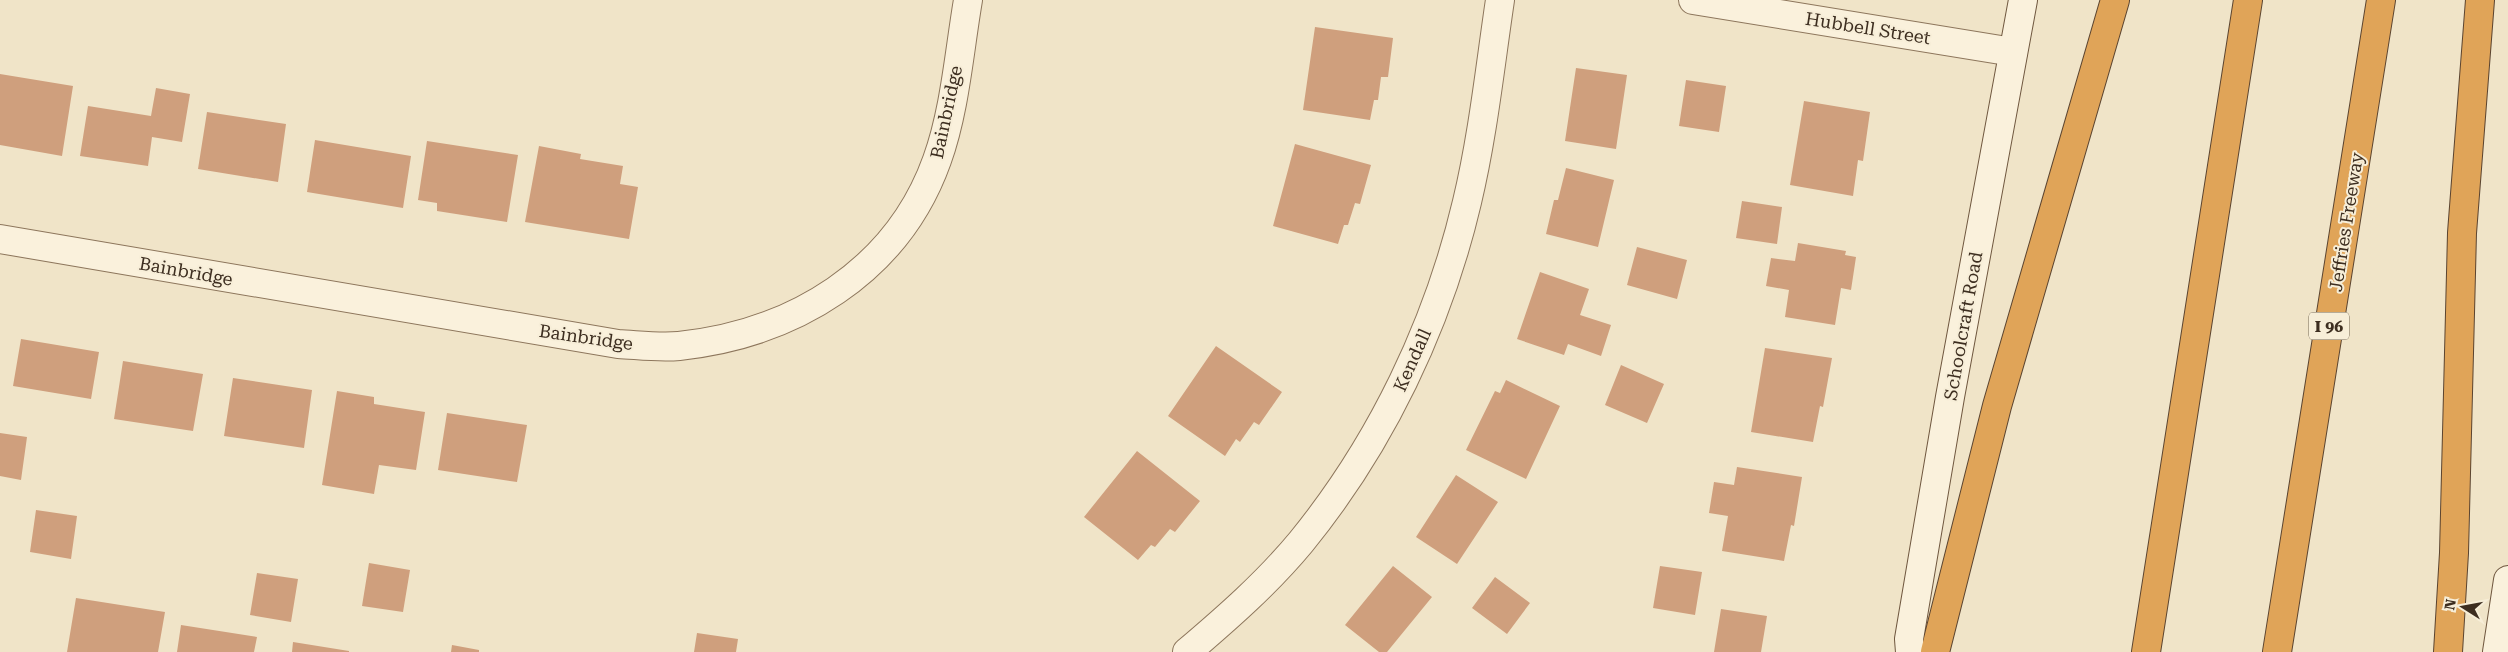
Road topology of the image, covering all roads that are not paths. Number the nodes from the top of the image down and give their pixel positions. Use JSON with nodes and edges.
{"nodes":[{"id":1,"x":968,"y":0,"type":"edge"},
{"id":2,"x":1500,"y":0,"type":"edge"},
{"id":3,"x":1693,"y":0,"type":"edge"},
{"id":4,"x":2023,"y":0,"type":"edge"},
{"id":5,"x":2115,"y":0,"type":"edge"},
{"id":6,"x":2248,"y":0,"type":"edge"},
{"id":7,"x":2382,"y":0,"type":"edge"},
{"id":8,"x":2480,"y":0,"type":"edge"},
{"id":9,"x":2013,"y":52,"type":"junction"},
{"id":10,"x":0,"y":240,"type":"edge"},
{"id":11,"x":2508,"y":580,"type":"edge"},
{"id":12,"x":1186,"y":652,"type":"edge"},
{"id":13,"x":1910,"y":652,"type":"edge"},
{"id":14,"x":1935,"y":652,"type":"edge"},
{"id":15,"x":2146,"y":652,"type":"edge"},
{"id":16,"x":2277,"y":652,"type":"edge"},
{"id":17,"x":2448,"y":652,"type":"edge"},
{"id":18,"x":2497,"y":652,"type":"edge"}],
"edges":[{"from":1,"to":10,"type":"street","name":"Bainbridge"},
{"from":2,"to":12,"type":"street","name":"Kendall"},
{"from":3,"to":9,"type":"street","name":"Hubbell Street"},
{"from":4,"to":9,"type":"street","name":"Schoolcraft Road"},
{"from":5,"to":14,"type":"highway"},
{"from":6,"to":15,"type":"highway"},
{"from":7,"to":16,"type":"highway","name":"Jeffries Freeway","number":"I 96"},
{"from":8,"to":17,"type":"highway"},
{"from":9,"to":13,"type":"street","name":"Schoolcraft Road"},
{"from":11,"to":18,"type":"street"}]}
